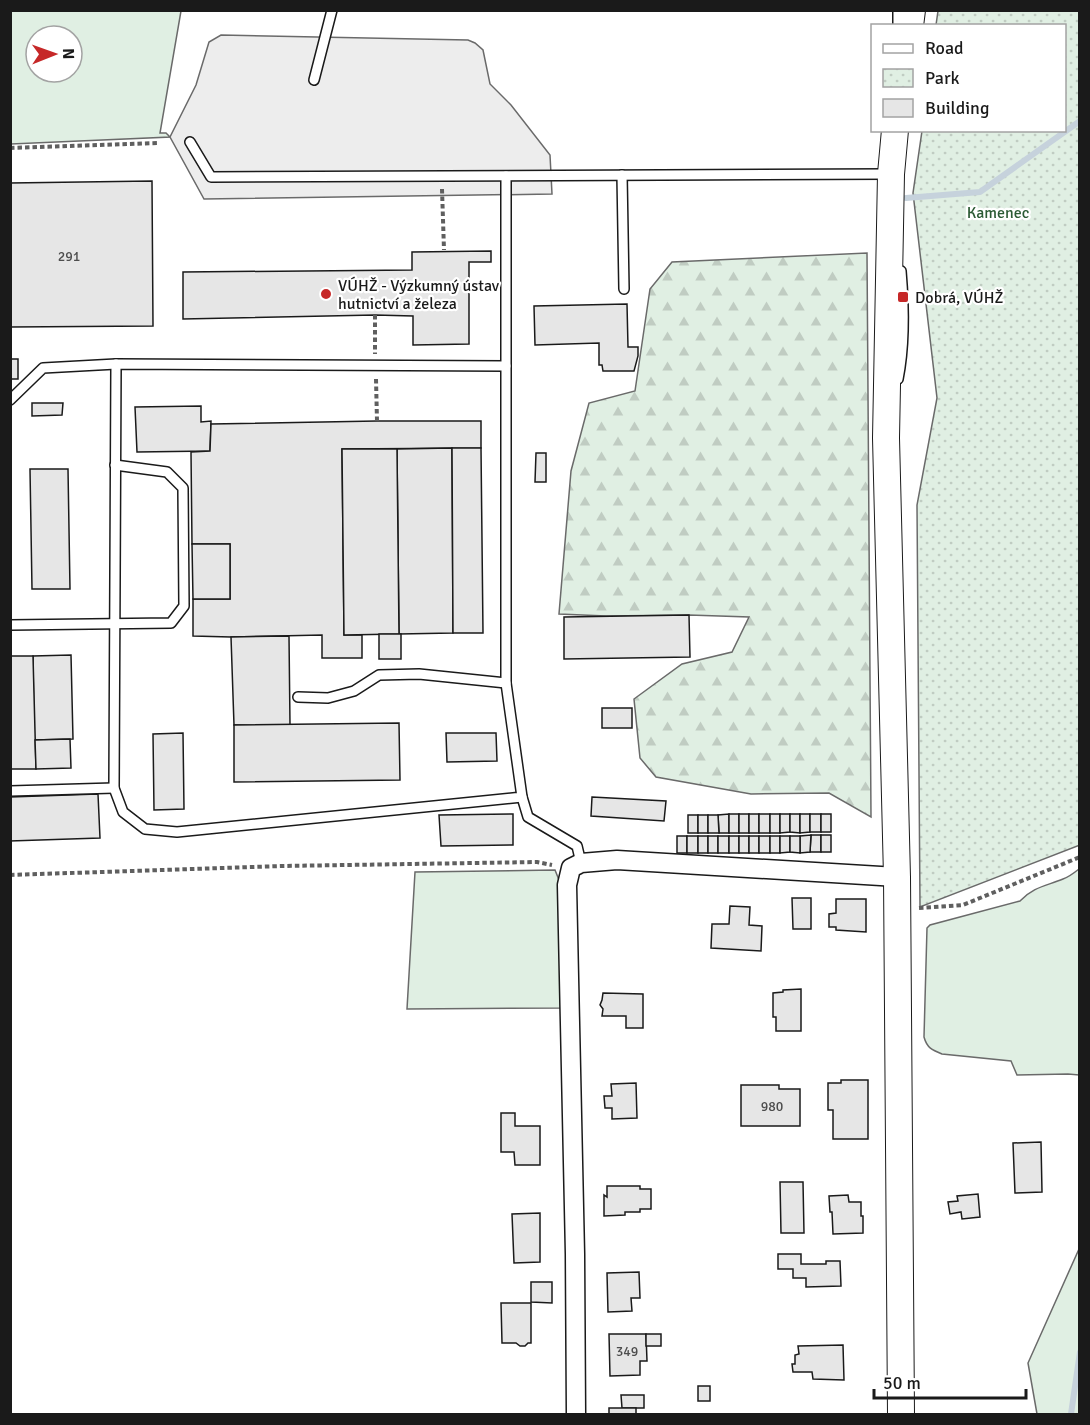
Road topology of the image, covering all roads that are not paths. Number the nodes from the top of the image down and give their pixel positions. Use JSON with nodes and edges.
{"nodes":[{"id":1,"x":332,"y":10,"type":"edge"},
{"id":2,"x":314,"y":80,"type":"dead end"},
{"id":3,"x":895,"y":132,"type":"edge"},
{"id":4,"x":190,"y":142,"type":"dead end"},
{"id":5,"x":891,"y":174,"type":"junction"},
{"id":6,"x":622,"y":175,"type":"junction"},
{"id":7,"x":506,"y":176,"type":"junction"},
{"id":8,"x":899,"y":253,"type":"dead end"},
{"id":9,"x":900,"y":264,"type":"dead end"},
{"id":10,"x":624,"y":289,"type":"dead end"},
{"id":11,"x":116,"y":364,"type":"junction"},
{"id":12,"x":506,"y":366,"type":"junction"},
{"id":13,"x":10,"y":400,"type":"edge"},
{"id":14,"x":886,"y":438,"type":"junction"},
{"id":15,"x":116,"y":465,"type":"junction"},
{"id":16,"x":115,"y":624,"type":"junction"},
{"id":17,"x":10,"y":625,"type":"edge"},
{"id":18,"x":506,"y":683,"type":"junction"},
{"id":19,"x":298,"y":697,"type":"dead end"},
{"id":20,"x":114,"y":788,"type":"junction"},
{"id":21,"x":10,"y":791,"type":"edge"},
{"id":22,"x":522,"y":797,"type":"junction"},
{"id":23,"x":576,"y":865,"type":"junction"},
{"id":24,"x":897,"y":878,"type":"junction"},
{"id":25,"x":576,"y":1414,"type":"edge"},
{"id":26,"x":901,"y":1414,"type":"edge"}],
"edges":[{"from":1,"to":2,"type":"lane"},
{"from":3,"to":5,"type":"main road"},
{"from":4,"to":7,"type":"lane"},
{"from":5,"to":6,"type":"lane"},
{"from":5,"to":8,"type":"lane"},
{"from":5,"to":14,"type":"main road"},
{"from":6,"to":7,"type":"lane"},
{"from":6,"to":10,"type":"lane"},
{"from":7,"to":12,"type":"lane"},
{"from":9,"to":14,"type":"lane"},
{"from":11,"to":12,"type":"lane"},
{"from":11,"to":13,"type":"lane"},
{"from":11,"to":15,"type":"lane"},
{"from":12,"to":18,"type":"lane"},
{"from":14,"to":24,"type":"main road"},
{"from":15,"to":16,"type":"lane"},
{"from":15,"to":16,"type":"lane"},
{"from":16,"to":17,"type":"lane"},
{"from":16,"to":20,"type":"lane"},
{"from":18,"to":19,"type":"lane"},
{"from":18,"to":22,"type":"lane"},
{"from":20,"to":21,"type":"lane"},
{"from":20,"to":22,"type":"lane"},
{"from":22,"to":23,"type":"lane"},
{"from":23,"to":24,"type":"street"},
{"from":23,"to":25,"type":"street"},
{"from":24,"to":26,"type":"main road"}]}
